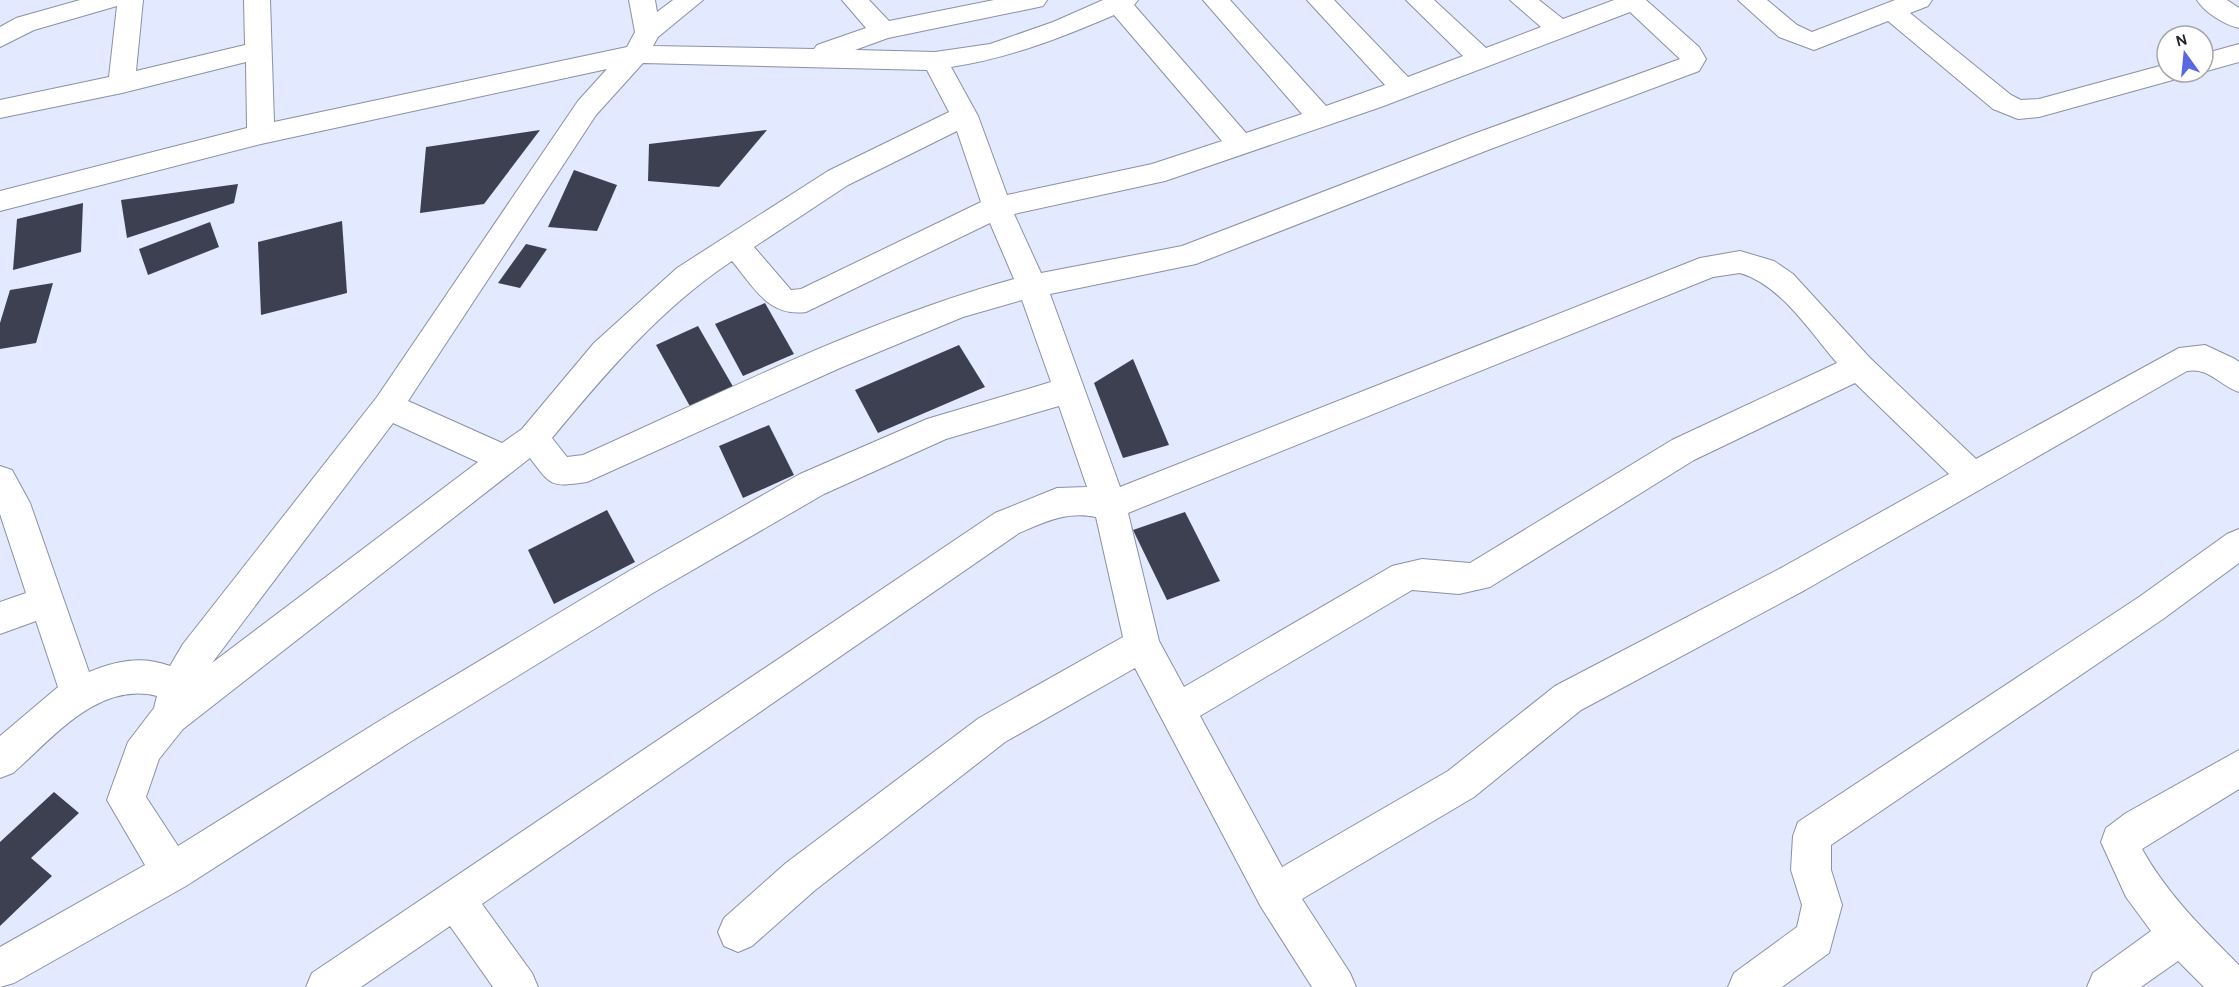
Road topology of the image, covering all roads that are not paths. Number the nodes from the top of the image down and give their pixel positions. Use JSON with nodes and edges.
{"nodes":[{"id":1,"x":110,"y":0,"type":"edge"},
{"id":2,"x":130,"y":0,"type":"edge"},
{"id":3,"x":257,"y":0,"type":"edge"},
{"id":4,"x":642,"y":0,"type":"edge"},
{"id":5,"x":690,"y":0,"type":"edge"},
{"id":6,"x":855,"y":0,"type":"edge"},
{"id":7,"x":1034,"y":0,"type":"edge"},
{"id":8,"x":1216,"y":0,"type":"edge"},
{"id":9,"x":1320,"y":0,"type":"edge"},
{"id":10,"x":1419,"y":0,"type":"edge"},
{"id":11,"x":1523,"y":0,"type":"edge"},
{"id":12,"x":1751,"y":0,"type":"edge"},
{"id":13,"x":1919,"y":0,"type":"edge"},
{"id":14,"x":2210,"y":0,"type":"edge"},
{"id":15,"x":1121,"y":1,"type":"edge"},
{"id":16,"x":1632,"y":1,"type":"edge"},
{"id":17,"x":1892,"y":11,"type":"junction"},
{"id":18,"x":2239,"y":20,"type":"edge"},
{"id":19,"x":1561,"y":30,"type":"junction"},
{"id":20,"x":883,"y":32,"type":"junction"},
{"id":21,"x":0,"y":38,"type":"edge"},
{"id":22,"x":642,"y":43,"type":"junction"},
{"id":23,"x":260,"y":50,"type":"junction"},
{"id":24,"x":2239,"y":53,"type":"edge"},
{"id":25,"x":807,"y":58,"type":"junction"},
{"id":26,"x":1482,"y":59,"type":"junction"},
{"id":27,"x":2215,"y":60,"type":"edge"},
{"id":28,"x":935,"y":61,"type":"junction"},
{"id":29,"x":2155,"y":76,"type":"edge"},
{"id":30,"x":122,"y":84,"type":"junction"},
{"id":31,"x":1403,"y":88,"type":"junction"},
{"id":32,"x":0,"y":109,"type":"edge"},
{"id":33,"x":965,"y":116,"type":"junction"},
{"id":34,"x":1320,"y":117,"type":"junction"},
{"id":35,"x":261,"y":134,"type":"junction"},
{"id":36,"x":1241,"y":145,"type":"junction"},
{"id":37,"x":0,"y":201,"type":"edge"},
{"id":38,"x":997,"y":207,"type":"junction"},
{"id":39,"x":734,"y":243,"type":"junction"},
{"id":40,"x":1032,"y":286,"type":"junction"},
{"id":41,"x":1859,"y":367,"type":"junction"},
{"id":42,"x":2239,"y":379,"type":"edge"},
{"id":43,"x":1068,"y":390,"type":"junction"},
{"id":44,"x":388,"y":406,"type":"junction"},
{"id":45,"x":533,"y":438,"type":"junction"},
{"id":46,"x":505,"y":459,"type":"junction"},
{"id":47,"x":1973,"y":477,"type":"junction"},
{"id":48,"x":0,"y":480,"type":"edge"},
{"id":49,"x":1110,"y":507,"type":"junction"},
{"id":50,"x":2239,"y":544,"type":"edge"},
{"id":51,"x":45,"y":602,"type":"junction"},
{"id":52,"x":0,"y":618,"type":"edge"},
{"id":53,"x":1142,"y":645,"type":"junction"},
{"id":54,"x":78,"y":693,"type":"junction"},
{"id":55,"x":174,"y":701,"type":"junction"},
{"id":56,"x":1177,"y":710,"type":"junction"},
{"id":57,"x":0,"y":760,"type":"edge"},
{"id":58,"x":2239,"y":768,"type":"edge"},
{"id":59,"x":172,"y":872,"type":"junction"},
{"id":60,"x":1275,"y":893,"type":"junction"},
{"id":61,"x":455,"y":900,"type":"junction"},
{"id":62,"x":738,"y":932,"type":"dead end"},
{"id":63,"x":2181,"y":934,"type":"junction"},
{"id":64,"x":0,"y":969,"type":"edge"},
{"id":65,"x":326,"y":987,"type":"edge"},
{"id":66,"x":518,"y":987,"type":"edge"},
{"id":67,"x":1336,"y":987,"type":"edge"},
{"id":68,"x":1748,"y":987,"type":"edge"},
{"id":69,"x":2107,"y":987,"type":"edge"},
{"id":70,"x":2232,"y":987,"type":"edge"}],
"edges":[{"from":1,"to":21,"type":"street"},
{"from":2,"to":30,"type":"street"},
{"from":3,"to":23,"type":"street"},
{"from":4,"to":22,"type":"street"},
{"from":5,"to":22,"type":"street"},
{"from":6,"to":20,"type":"street"},
{"from":7,"to":20,"type":"street"},
{"from":8,"to":34,"type":"street"},
{"from":9,"to":31,"type":"street"},
{"from":10,"to":26,"type":"street"},
{"from":11,"to":19,"type":"street"},
{"from":12,"to":17,"type":"street"},
{"from":13,"to":17,"type":"street"},
{"from":14,"to":18,"type":"street"},
{"from":15,"to":28,"type":"street"},
{"from":15,"to":36,"type":"street"},
{"from":16,"to":19,"type":"street"},
{"from":16,"to":40,"type":"street"},
{"from":17,"to":29,"type":"street"},
{"from":19,"to":26,"type":"street"},
{"from":20,"to":25,"type":"street"},
{"from":22,"to":25,"type":"street"},
{"from":22,"to":35,"type":"street"},
{"from":22,"to":44,"type":"street"},
{"from":23,"to":30,"type":"street"},
{"from":23,"to":35,"type":"street"},
{"from":24,"to":27,"type":"street"},
{"from":25,"to":28,"type":"street"},
{"from":26,"to":31,"type":"street"},
{"from":28,"to":33,"type":"street"},
{"from":30,"to":32,"type":"street"},
{"from":31,"to":34,"type":"street"},
{"from":33,"to":38,"type":"street"},
{"from":33,"to":39,"type":"street"},
{"from":34,"to":36,"type":"street"},
{"from":35,"to":37,"type":"street"},
{"from":36,"to":38,"type":"street"},
{"from":38,"to":39,"type":"street"},
{"from":38,"to":40,"type":"street"},
{"from":39,"to":45,"type":"street"},
{"from":40,"to":43,"type":"street"},
{"from":40,"to":45,"type":"street"},
{"from":41,"to":47,"type":"street"},
{"from":41,"to":49,"type":"street"},
{"from":41,"to":56,"type":"street"},
{"from":42,"to":47,"type":"street"},
{"from":43,"to":49,"type":"street"},
{"from":43,"to":59,"type":"street"},
{"from":44,"to":46,"type":"street"},
{"from":44,"to":55,"type":"street"},
{"from":45,"to":46,"type":"street"},
{"from":46,"to":55,"type":"street"},
{"from":47,"to":60,"type":"street"},
{"from":48,"to":51,"type":"street"},
{"from":49,"to":53,"type":"street"},
{"from":49,"to":61,"type":"street"},
{"from":50,"to":68,"type":"street"},
{"from":51,"to":52,"type":"street"},
{"from":51,"to":54,"type":"street"},
{"from":53,"to":56,"type":"street"},
{"from":53,"to":62,"type":"street"},
{"from":54,"to":55,"type":"street"},
{"from":54,"to":57,"type":"street"},
{"from":55,"to":59,"type":"street"},
{"from":56,"to":60,"type":"street"},
{"from":58,"to":63,"type":"street"},
{"from":59,"to":64,"type":"street"},
{"from":60,"to":67,"type":"street"},
{"from":61,"to":65,"type":"street"},
{"from":61,"to":66,"type":"street"},
{"from":63,"to":69,"type":"street"},
{"from":63,"to":70,"type":"street"}]}
